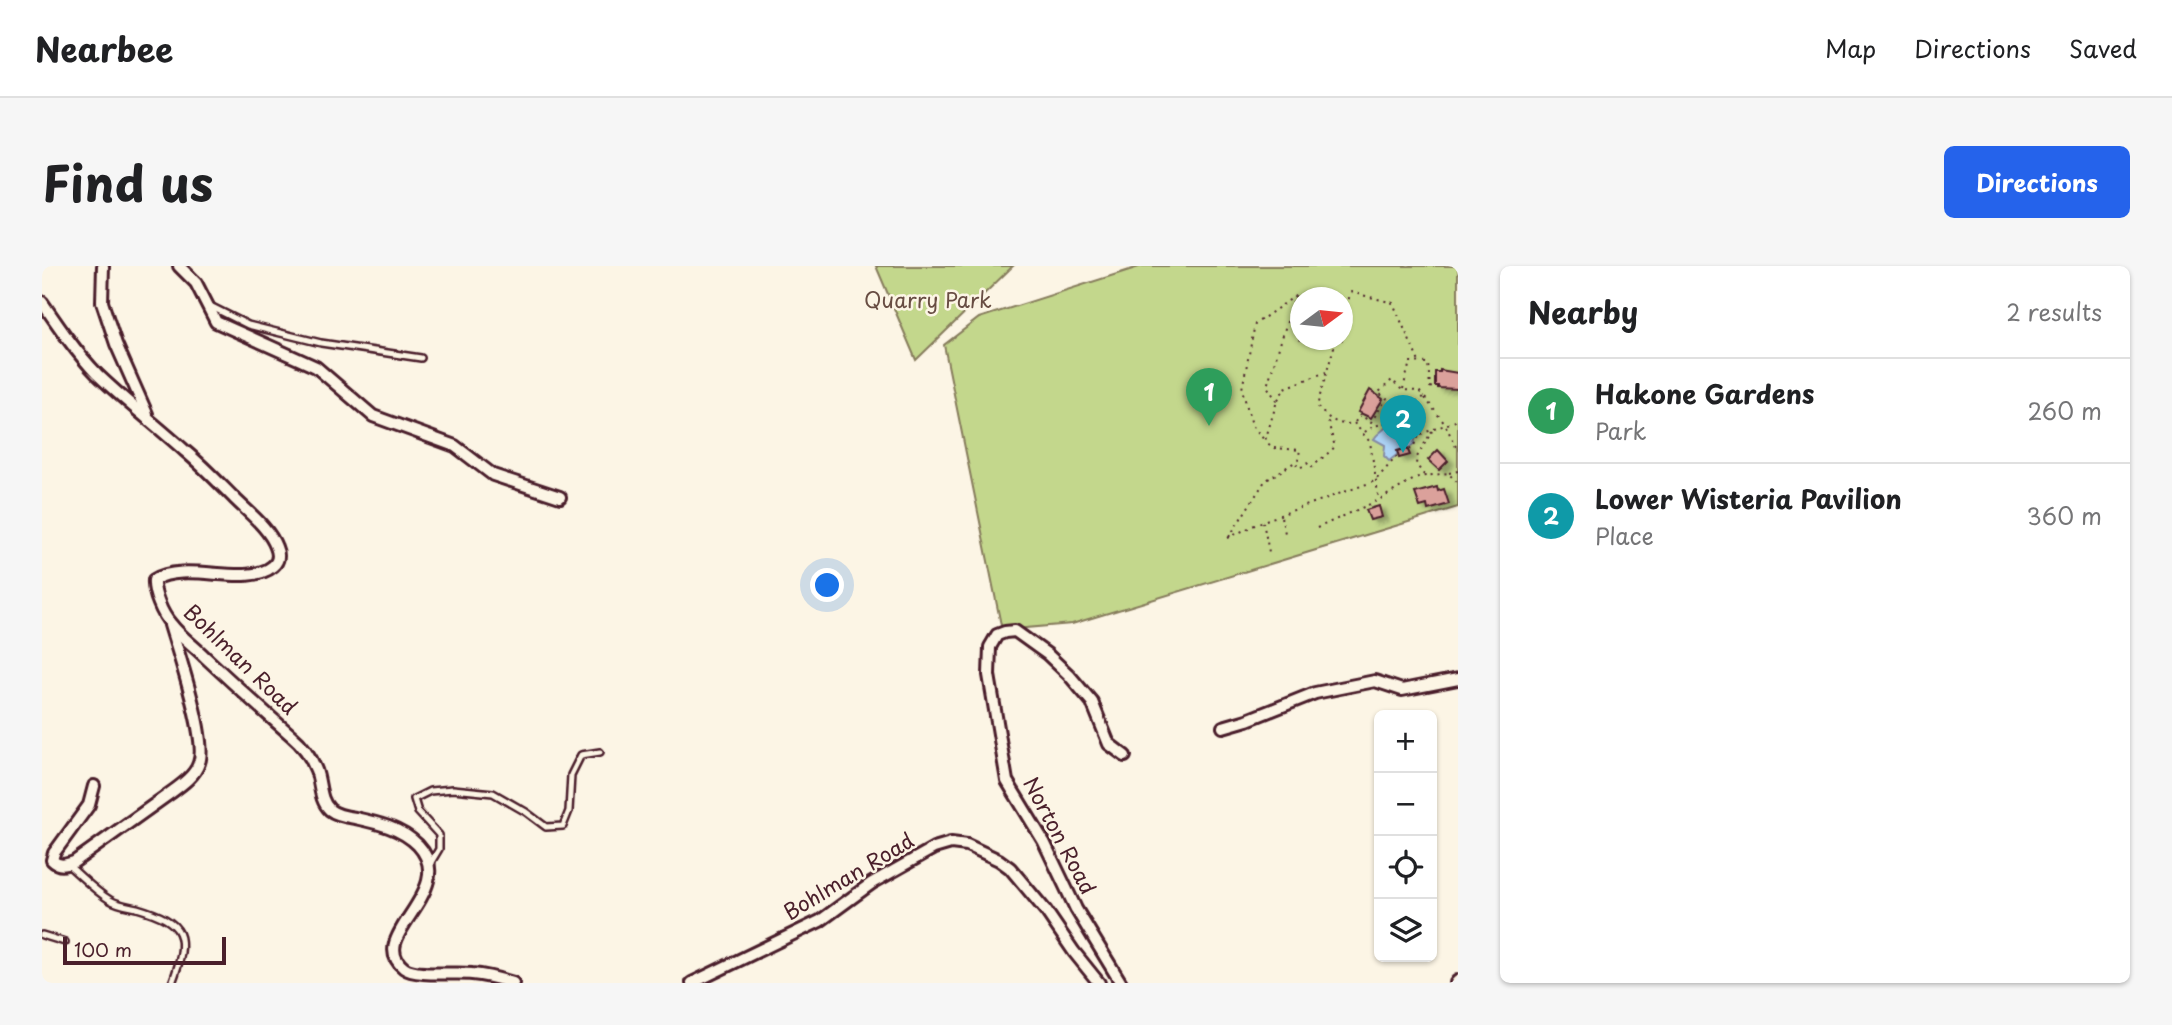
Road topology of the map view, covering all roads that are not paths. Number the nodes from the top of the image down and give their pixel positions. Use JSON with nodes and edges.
{"nodes":[{"id":1,"x":103,"y":266,"type":"edge"},
{"id":2,"x":179,"y":266,"type":"edge"},
{"id":3,"x":42,"y":302,"type":"edge"},
{"id":4,"x":207,"y":305,"type":"junction"},
{"id":5,"x":421,"y":358,"type":"dead end"},
{"id":6,"x":150,"y":419,"type":"junction"},
{"id":7,"x":560,"y":497,"type":"dead end"},
{"id":8,"x":169,"y":623,"type":"junction"},
{"id":9,"x":1458,"y":680,"type":"edge"},
{"id":10,"x":1223,"y":727,"type":"dead end"},
{"id":11,"x":600,"y":752,"type":"dead end"},
{"id":12,"x":1125,"y":757,"type":"dead end"},
{"id":13,"x":94,"y":786,"type":"dead end"},
{"id":14,"x":67,"y":864,"type":"junction"},
{"id":15,"x":429,"y":867,"type":"junction"},
{"id":16,"x":42,"y":934,"type":"edge"},
{"id":17,"x":65,"y":942,"type":"dead end"},
{"id":18,"x":172,"y":983,"type":"edge"},
{"id":19,"x":513,"y":983,"type":"edge"},
{"id":20,"x":692,"y":983,"type":"edge"},
{"id":21,"x":1100,"y":983,"type":"edge"},
{"id":22,"x":1121,"y":983,"type":"edge"}],
"edges":[{"from":1,"to":6,"type":"street"},
{"from":2,"to":4,"type":"street"},
{"from":3,"to":6,"type":"street","name":"Bohlman Road"},
{"from":4,"to":5,"type":"lane"},
{"from":4,"to":7,"type":"street"},
{"from":6,"to":8,"type":"street","name":"Bohlman Road"},
{"from":8,"to":14,"type":"street"},
{"from":8,"to":15,"type":"street","name":"Bohlman Road"},
{"from":9,"to":10,"type":"street"},
{"from":11,"to":15,"type":"lane"},
{"from":12,"to":22,"type":"street","name":"Norton Road"},
{"from":13,"to":14,"type":"street"},
{"from":14,"to":18,"type":"lane"},
{"from":15,"to":19,"type":"street"},
{"from":16,"to":17,"type":"lane"},
{"from":20,"to":21,"type":"street","name":"Bohlman Road"}]}
